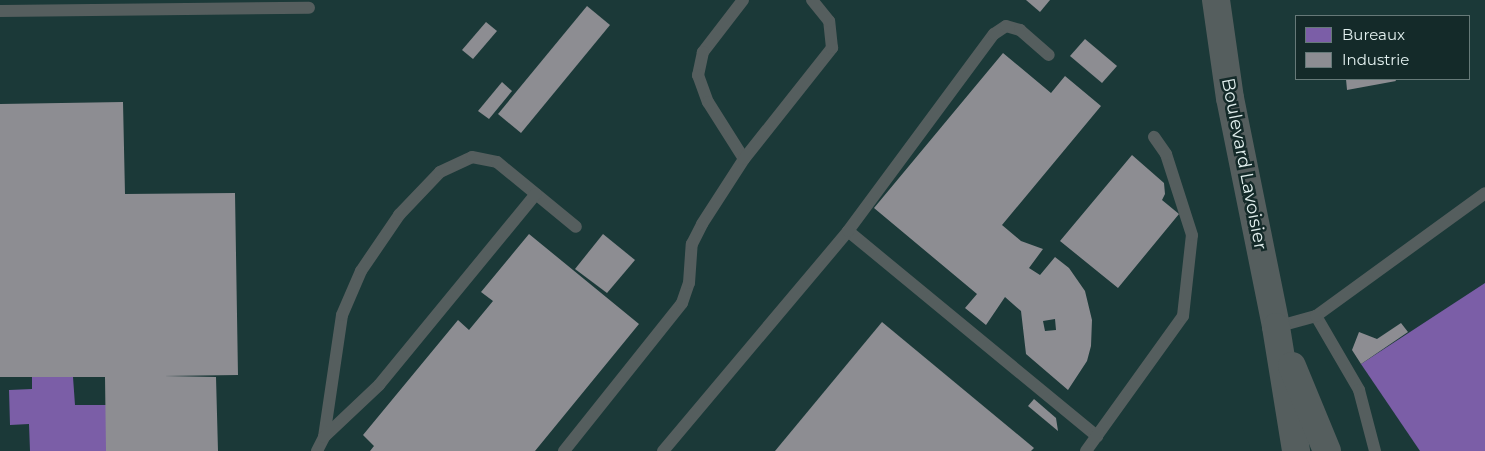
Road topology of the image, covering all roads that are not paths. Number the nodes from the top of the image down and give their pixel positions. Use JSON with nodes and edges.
{"nodes":[{"id":1,"x":743,"y":0,"type":"edge"},
{"id":2,"x":812,"y":0,"type":"edge"},
{"id":3,"x":1216,"y":0,"type":"edge"},
{"id":4,"x":309,"y":8,"type":"dead end"},
{"id":5,"x":0,"y":11,"type":"edge"},
{"id":6,"x":1049,"y":55,"type":"dead end"},
{"id":7,"x":1154,"y":138,"type":"dead end"},
{"id":8,"x":744,"y":159,"type":"junction"},
{"id":9,"x":1485,"y":193,"type":"edge"},
{"id":10,"x":536,"y":194,"type":"junction"},
{"id":11,"x":576,"y":227,"type":"dead end"},
{"id":12,"x":848,"y":231,"type":"junction"},
{"id":13,"x":1316,"y":316,"type":"junction"},
{"id":14,"x":1276,"y":327,"type":"junction"},
{"id":15,"x":1097,"y":436,"type":"junction"},
{"id":16,"x":324,"y":437,"type":"junction"},
{"id":17,"x":1289,"y":443,"type":"edge"},
{"id":18,"x":317,"y":451,"type":"edge"},
{"id":19,"x":564,"y":451,"type":"edge"},
{"id":20,"x":663,"y":451,"type":"edge"},
{"id":21,"x":1086,"y":451,"type":"edge"},
{"id":22,"x":1327,"y":451,"type":"edge"},
{"id":23,"x":1376,"y":451,"type":"edge"}],
"edges":[{"from":1,"to":8,"type":"lane"},
{"from":2,"to":8,"type":"lane"},
{"from":3,"to":14,"type":"main road","name":"Boulevard Lavoisier"},
{"from":4,"to":5,"type":"lane"},
{"from":6,"to":12,"type":"lane"},
{"from":7,"to":15,"type":"lane"},
{"from":8,"to":19,"type":"lane"},
{"from":9,"to":13,"type":"lane"},
{"from":10,"to":11,"type":"lane"},
{"from":10,"to":16,"type":"lane"},
{"from":10,"to":16,"type":"lane"},
{"from":12,"to":15,"type":"lane"},
{"from":12,"to":20,"type":"lane"},
{"from":13,"to":14,"type":"lane"},
{"from":13,"to":23,"type":"lane"},
{"from":14,"to":17,"type":"main road","name":"Boulevard Lavoisier"},
{"from":14,"to":22,"type":"main road","name":"Boulevard Lavoisier"},
{"from":15,"to":21,"type":"lane"},
{"from":16,"to":18,"type":"lane"}]}
